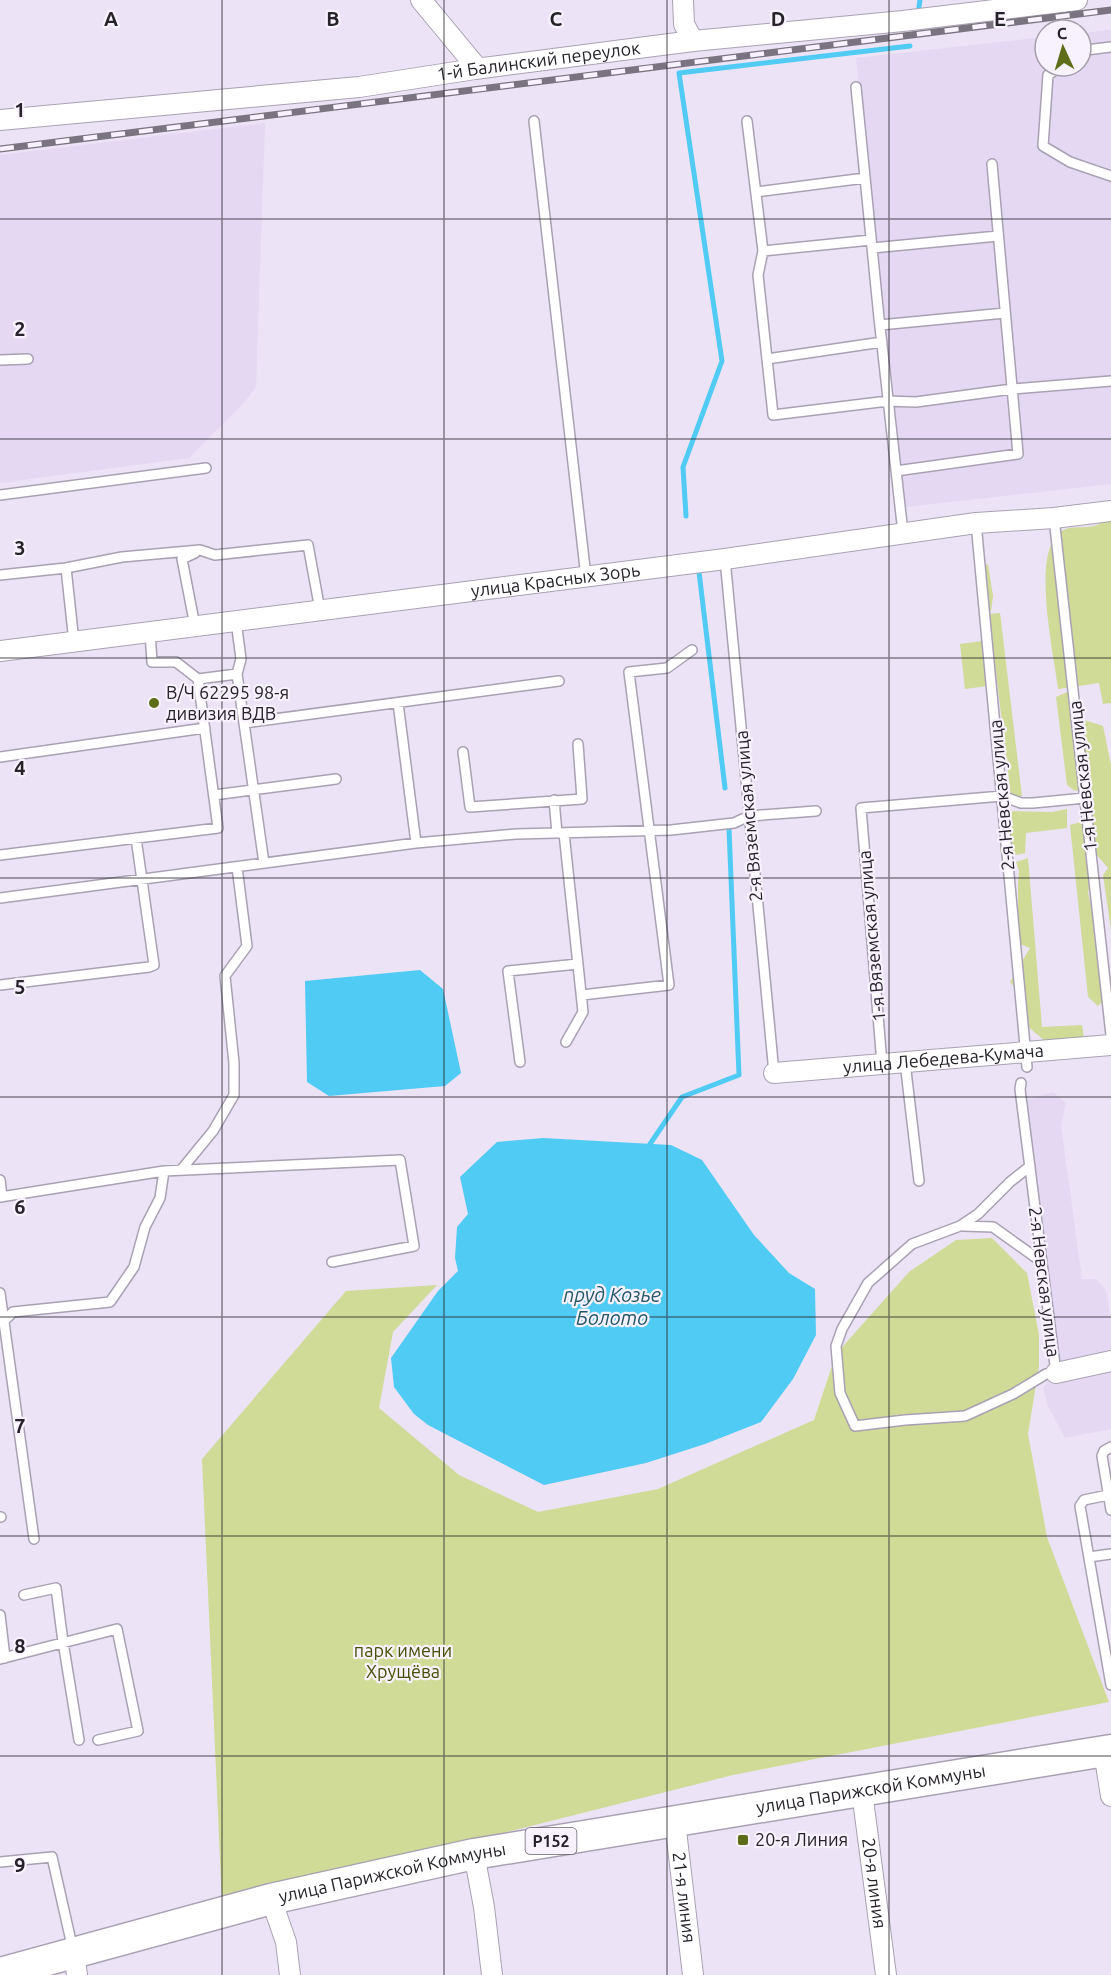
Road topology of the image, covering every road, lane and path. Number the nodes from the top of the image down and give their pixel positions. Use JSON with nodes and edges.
{"nodes":[{"id":1,"x":421,"y":0,"type":"edge"},
{"id":2,"x":683,"y":0,"type":"edge"},
{"id":3,"x":1077,"y":0,"type":"edge"},
{"id":4,"x":693,"y":41,"type":"junction"},
{"id":5,"x":1111,"y":47,"type":"edge"},
{"id":6,"x":1093,"y":49,"type":"edge"},
{"id":7,"x":475,"y":69,"type":"junction"},
{"id":8,"x":1048,"y":78,"type":"edge"},
{"id":9,"x":856,"y":87,"type":"dead end"},
{"id":10,"x":0,"y":120,"type":"edge"},
{"id":11,"x":534,"y":121,"type":"dead end"},
{"id":12,"x":747,"y":121,"type":"dead end"},
{"id":13,"x":992,"y":164,"type":"dead end"},
{"id":14,"x":1111,"y":176,"type":"edge"},
{"id":15,"x":865,"y":178,"type":"junction"},
{"id":16,"x":756,"y":192,"type":"junction"},
{"id":17,"x":998,"y":236,"type":"junction"},
{"id":18,"x":872,"y":244,"type":"junction"},
{"id":19,"x":763,"y":252,"type":"junction"},
{"id":20,"x":1005,"y":313,"type":"junction"},
{"id":21,"x":880,"y":326,"type":"junction"},
{"id":22,"x":882,"y":342,"type":"junction"},
{"id":23,"x":28,"y":359,"type":"dead end"},
{"id":24,"x":767,"y":359,"type":"junction"},
{"id":25,"x":0,"y":360,"type":"edge"},
{"id":26,"x":1111,"y":381,"type":"edge"},
{"id":27,"x":1012,"y":389,"type":"junction"},
{"id":28,"x":888,"y":401,"type":"junction"},
{"id":29,"x":206,"y":468,"type":"dead end"},
{"id":30,"x":896,"y":471,"type":"junction"},
{"id":31,"x":0,"y":495,"type":"edge"},
{"id":32,"x":1111,"y":511,"type":"edge"},
{"id":33,"x":1054,"y":518,"type":"junction"},
{"id":34,"x":976,"y":523,"type":"junction"},
{"id":35,"x":903,"y":533,"type":"junction"},
{"id":36,"x":200,"y":550,"type":"junction"},
{"id":37,"x":725,"y":559,"type":"junction"},
{"id":38,"x":66,"y":568,"type":"junction"},
{"id":39,"x":0,"y":575,"type":"edge"},
{"id":40,"x":586,"y":577,"type":"junction"},
{"id":41,"x":320,"y":610,"type":"junction"},
{"id":42,"x":236,"y":621,"type":"junction"},
{"id":43,"x":195,"y":626,"type":"junction"},
{"id":44,"x":150,"y":632,"type":"junction"},
{"id":45,"x":74,"y":642,"type":"junction"},
{"id":46,"x":692,"y":650,"type":"dead end"},
{"id":47,"x":0,"y":651,"type":"edge"},
{"id":48,"x":237,"y":674,"type":"junction"},
{"id":49,"x":198,"y":679,"type":"junction"},
{"id":50,"x":559,"y":681,"type":"dead end"},
{"id":51,"x":398,"y":703,"type":"junction"},
{"id":52,"x":244,"y":723,"type":"junction"},
{"id":53,"x":205,"y":728,"type":"junction"},
{"id":54,"x":578,"y":744,"type":"dead end"},
{"id":55,"x":464,"y":752,"type":"dead end"},
{"id":56,"x":0,"y":757,"type":"edge"},
{"id":57,"x":336,"y":779,"type":"dead end"},
{"id":58,"x":253,"y":789,"type":"junction"},
{"id":59,"x":213,"y":795,"type":"junction"},
{"id":60,"x":1002,"y":796,"type":"junction"},
{"id":61,"x":1085,"y":798,"type":"junction"},
{"id":62,"x":554,"y":800,"type":"junction"},
{"id":63,"x":816,"y":811,"type":"dead end"},
{"id":64,"x":749,"y":816,"type":"junction"},
{"id":65,"x":650,"y":831,"type":"junction"},
{"id":66,"x":560,"y":833,"type":"junction"},
{"id":67,"x":136,"y":838,"type":"junction"},
{"id":68,"x":416,"y":843,"type":"junction"},
{"id":69,"x":0,"y":855,"type":"edge"},
{"id":70,"x":264,"y":863,"type":"junction"},
{"id":71,"x":237,"y":867,"type":"junction"},
{"id":72,"x":142,"y":879,"type":"junction"},
{"id":73,"x":0,"y":898,"type":"edge"},
{"id":74,"x":578,"y":964,"type":"junction"},
{"id":75,"x":0,"y":985,"type":"edge"},
{"id":76,"x":582,"y":995,"type":"junction"},
{"id":77,"x":1111,"y":1035,"type":"edge"},
{"id":78,"x":566,"y":1042,"type":"dead end"},
{"id":79,"x":1111,"y":1045,"type":"edge"},
{"id":80,"x":1026,"y":1059,"type":"junction"},
{"id":81,"x":520,"y":1062,"type":"dead end"},
{"id":82,"x":905,"y":1062,"type":"junction"},
{"id":83,"x":882,"y":1065,"type":"junction"},
{"id":84,"x":774,"y":1073,"type":"joint"},
{"id":85,"x":1021,"y":1083,"type":"dead end"},
{"id":86,"x":1030,"y":1166,"type":"junction"},
{"id":87,"x":181,"y":1170,"type":"junction"},
{"id":88,"x":164,"y":1171,"type":"junction"},
{"id":89,"x":0,"y":1179,"type":"edge"},
{"id":90,"x":919,"y":1181,"type":"dead end"},
{"id":91,"x":1,"y":1197,"type":"edge"},
{"id":92,"x":960,"y":1226,"type":"junction"},
{"id":93,"x":332,"y":1262,"type":"dead end"},
{"id":94,"x":1042,"y":1262,"type":"junction"},
{"id":95,"x":0,"y":1293,"type":"edge"},
{"id":96,"x":2,"y":1321,"type":"edge"},
{"id":97,"x":1111,"y":1361,"type":"edge"},
{"id":98,"x":1056,"y":1373,"type":"junction"},
{"id":99,"x":1111,"y":1447,"type":"edge"},
{"id":100,"x":1108,"y":1495,"type":"junction"},
{"id":101,"x":1111,"y":1510,"type":"edge"},
{"id":102,"x":34,"y":1539,"type":"dead end"},
{"id":103,"x":1111,"y":1554,"type":"edge"},
{"id":104,"x":1089,"y":1557,"type":"junction"},
{"id":105,"x":24,"y":1595,"type":"dead end"},
{"id":106,"x":0,"y":1615,"type":"edge"},
{"id":107,"x":63,"y":1642,"type":"junction"},
{"id":108,"x":3,"y":1659,"type":"edge"},
{"id":109,"x":1111,"y":1685,"type":"edge"},
{"id":110,"x":79,"y":1740,"type":"dead end"},
{"id":111,"x":98,"y":1740,"type":"dead end"},
{"id":112,"x":1108,"y":1751,"type":"edge"},
{"id":113,"x":862,"y":1791,"type":"junction"},
{"id":114,"x":1111,"y":1796,"type":"edge"},
{"id":115,"x":675,"y":1822,"type":"junction"},
{"id":116,"x":474,"y":1854,"type":"junction"},
{"id":117,"x":0,"y":1862,"type":"edge"},
{"id":118,"x":270,"y":1899,"type":"junction"},
{"id":119,"x":75,"y":1964,"type":"edge"},
{"id":120,"x":0,"y":1973,"type":"edge"},
{"id":121,"x":290,"y":1975,"type":"edge"},
{"id":122,"x":492,"y":1975,"type":"edge"},
{"id":123,"x":693,"y":1975,"type":"edge"},
{"id":124,"x":885,"y":1975,"type":"edge"}],
"edges":[{"from":1,"to":7,"type":"street"},
{"from":2,"to":4,"type":"street"},
{"from":3,"to":4,"type":"street","name":"1-й Балинский переулок"},
{"from":4,"to":7,"type":"street","name":"1-й Балинский переулок"},
{"from":5,"to":6,"type":"lane"},
{"from":7,"to":10,"type":"street","name":"1-й Балинский переулок"},
{"from":8,"to":14,"type":"lane"},
{"from":9,"to":15,"type":"lane"},
{"from":11,"to":40,"type":"lane"},
{"from":12,"to":16,"type":"lane"},
{"from":13,"to":17,"type":"lane"},
{"from":15,"to":16,"type":"lane"},
{"from":15,"to":18,"type":"lane"},
{"from":16,"to":19,"type":"lane"},
{"from":17,"to":18,"type":"lane"},
{"from":17,"to":20,"type":"lane"},
{"from":18,"to":19,"type":"lane"},
{"from":18,"to":21,"type":"lane"},
{"from":19,"to":24,"type":"lane"},
{"from":20,"to":21,"type":"lane"},
{"from":20,"to":27,"type":"lane"},
{"from":21,"to":22,"type":"lane"},
{"from":22,"to":24,"type":"lane"},
{"from":22,"to":28,"type":"lane"},
{"from":23,"to":25,"type":"lane"},
{"from":24,"to":28,"type":"lane"},
{"from":26,"to":27,"type":"lane"},
{"from":27,"to":28,"type":"lane"},
{"from":27,"to":30,"type":"lane"},
{"from":28,"to":30,"type":"lane"},
{"from":29,"to":31,"type":"lane"},
{"from":30,"to":35,"type":"lane"},
{"from":32,"to":33,"type":"street","name":"улица Красных Зорь"},
{"from":33,"to":34,"type":"street","name":"улица Красных Зорь"},
{"from":33,"to":61,"type":"lane","name":"1-я Невская улица"},
{"from":34,"to":35,"type":"street","name":"улица Красных Зорь"},
{"from":34,"to":60,"type":"lane","name":"2-я Невская улица"},
{"from":35,"to":37,"type":"street","name":"улица Красных Зорь"},
{"from":36,"to":38,"type":"lane"},
{"from":36,"to":41,"type":"lane"},
{"from":36,"to":43,"type":"lane"},
{"from":37,"to":40,"type":"street","name":"улица Красных Зорь"},
{"from":37,"to":64,"type":"lane","name":"2-я Вяземская улица"},
{"from":38,"to":39,"type":"lane"},
{"from":38,"to":45,"type":"lane"},
{"from":40,"to":41,"type":"street","name":"улица Красных Зорь"},
{"from":41,"to":42,"type":"street","name":"улица Красных Зорь"},
{"from":42,"to":43,"type":"street","name":"улица Красных Зорь"},
{"from":42,"to":48,"type":"lane"},
{"from":43,"to":44,"type":"street","name":"улица Красных Зорь"},
{"from":44,"to":45,"type":"street","name":"улица Красных Зорь"},
{"from":44,"to":49,"type":"lane"},
{"from":45,"to":47,"type":"street","name":"улица Красных Зорь"},
{"from":46,"to":65,"type":"lane"},
{"from":48,"to":49,"type":"lane"},
{"from":48,"to":52,"type":"lane"},
{"from":49,"to":53,"type":"lane"},
{"from":50,"to":51,"type":"lane"},
{"from":51,"to":52,"type":"lane"},
{"from":51,"to":68,"type":"lane"},
{"from":52,"to":58,"type":"lane"},
{"from":53,"to":56,"type":"lane"},
{"from":53,"to":59,"type":"lane"},
{"from":54,"to":62,"type":"lane"},
{"from":55,"to":62,"type":"lane"},
{"from":57,"to":58,"type":"lane"},
{"from":58,"to":59,"type":"lane"},
{"from":58,"to":70,"type":"lane"},
{"from":59,"to":67,"type":"lane"},
{"from":60,"to":61,"type":"lane"},
{"from":60,"to":80,"type":"lane","name":"2-я Невская улица"},
{"from":60,"to":83,"type":"lane","name":"1-я Вяземская улица"},
{"from":61,"to":77,"type":"lane","name":"1-я Невская улица"},
{"from":62,"to":66,"type":"lane"},
{"from":63,"to":64,"type":"lane"},
{"from":64,"to":65,"type":"lane"},
{"from":64,"to":84,"type":"lane","name":"2-я Вяземская улица"},
{"from":65,"to":66,"type":"lane"},
{"from":65,"to":76,"type":"lane"},
{"from":66,"to":68,"type":"lane"},
{"from":66,"to":74,"type":"lane"},
{"from":67,"to":69,"type":"lane"},
{"from":67,"to":72,"type":"lane"},
{"from":68,"to":70,"type":"lane"},
{"from":70,"to":71,"type":"lane"},
{"from":71,"to":72,"type":"lane"},
{"from":71,"to":87,"type":"lane"},
{"from":72,"to":73,"type":"lane"},
{"from":72,"to":75,"type":"lane"},
{"from":74,"to":76,"type":"lane"},
{"from":74,"to":81,"type":"lane"},
{"from":76,"to":78,"type":"lane"},
{"from":79,"to":80,"type":"street","name":"улица Лебедева-Кумача"},
{"from":80,"to":82,"type":"street","name":"улица Лебедева-Кумача"},
{"from":82,"to":83,"type":"street","name":"улица Лебедева-Кумача"},
{"from":82,"to":90,"type":"lane"},
{"from":83,"to":84,"type":"street","name":"улица Лебедева-Кумача"},
{"from":85,"to":86,"type":"lane","name":"2-я Невская улица"},
{"from":86,"to":92,"type":"lane"},
{"from":86,"to":94,"type":"lane","name":"2-я Невская улица"},
{"from":87,"to":88,"type":"lane"},
{"from":87,"to":93,"type":"lane"},
{"from":88,"to":91,"type":"lane"},
{"from":88,"to":96,"type":"lane"},
{"from":89,"to":91,"type":"lane"},
{"from":92,"to":94,"type":"lane"},
{"from":92,"to":98,"type":"lane"},
{"from":94,"to":98,"type":"lane","name":"2-я Невская улица"},
{"from":95,"to":96,"type":"lane"},
{"from":96,"to":102,"type":"lane"},
{"from":97,"to":98,"type":"street"},
{"from":99,"to":100,"type":"lane"},
{"from":100,"to":101,"type":"lane"},
{"from":100,"to":104,"type":"lane"},
{"from":103,"to":104,"type":"lane"},
{"from":104,"to":109,"type":"lane"},
{"from":105,"to":107,"type":"lane"},
{"from":106,"to":108,"type":"lane"},
{"from":107,"to":108,"type":"lane"},
{"from":107,"to":110,"type":"lane"},
{"from":107,"to":111,"type":"lane"},
{"from":112,"to":113,"type":"main road","name":"улица Парижской Коммуны","number":"Р152"},
{"from":112,"to":114,"type":"street"},
{"from":113,"to":115,"type":"main road","name":"улица Парижской Коммуны","number":"Р152"},
{"from":113,"to":124,"type":"street","name":"20-я линия"},
{"from":115,"to":116,"type":"main road","name":"улица Парижской Коммуны","number":"Р152"},
{"from":115,"to":123,"type":"street","name":"21-я линия"},
{"from":116,"to":118,"type":"main road","name":"улица Парижской Коммуны","number":"Р152"},
{"from":116,"to":122,"type":"street"},
{"from":117,"to":119,"type":"lane"},
{"from":118,"to":119,"type":"main road","name":"улица Парижской Коммуны","number":"Р152"},
{"from":118,"to":121,"type":"street"},
{"from":119,"to":120,"type":"main road","name":"улица Парижской Коммуны","number":"Р152"}]}
